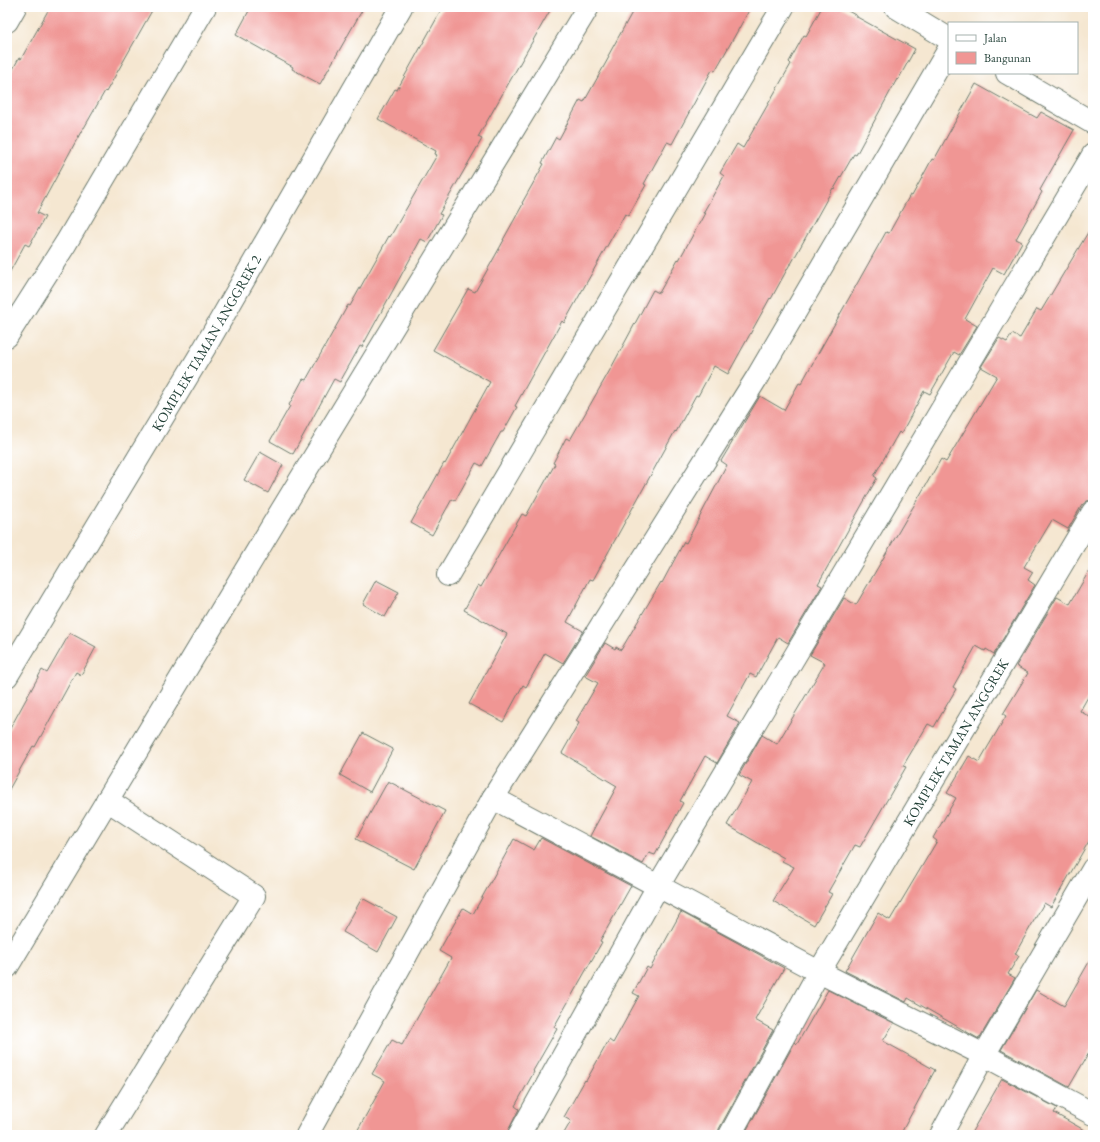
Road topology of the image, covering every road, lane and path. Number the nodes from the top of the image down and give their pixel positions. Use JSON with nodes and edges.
{"nodes":[{"id":1,"x":15,"y":7,"type":"edge"},
{"id":2,"x":205,"y":7,"type":"edge"},
{"id":3,"x":401,"y":7,"type":"edge"},
{"id":4,"x":588,"y":7,"type":"edge"},
{"id":5,"x":783,"y":7,"type":"edge"},
{"id":6,"x":896,"y":7,"type":"edge"},
{"id":7,"x":7,"y":21,"type":"edge"},
{"id":8,"x":948,"y":38,"type":"edge"},
{"id":9,"x":948,"y":51,"type":"edge"},
{"id":10,"x":1009,"y":74,"type":"edge"},
{"id":11,"x":1093,"y":123,"type":"edge"},
{"id":12,"x":1093,"y":155,"type":"edge"},
{"id":13,"x":7,"y":336,"type":"edge"},
{"id":14,"x":1093,"y":512,"type":"edge"},
{"id":15,"x":448,"y":574,"type":"dead end"},
{"id":16,"x":7,"y":676,"type":"edge"},
{"id":17,"x":493,"y":798,"type":"junction"},
{"id":18,"x":107,"y":800,"type":"junction"},
{"id":19,"x":1093,"y":869,"type":"edge"},
{"id":20,"x":658,"y":886,"type":"junction"},
{"id":21,"x":7,"y":967,"type":"edge"},
{"id":22,"x":819,"y":972,"type":"junction"},
{"id":23,"x":984,"y":1055,"type":"junction"},
{"id":24,"x":1093,"y":1114,"type":"edge"},
{"id":25,"x":106,"y":1135,"type":"edge"},
{"id":26,"x":307,"y":1135,"type":"edge"},
{"id":27,"x":519,"y":1135,"type":"edge"},
{"id":28,"x":730,"y":1135,"type":"edge"},
{"id":29,"x":941,"y":1135,"type":"edge"}],
"edges":[{"from":1,"to":7,"type":"street"},
{"from":2,"to":13,"type":"street"},
{"from":3,"to":16,"type":"street","name":"KOMPLEK TAMAN ANGGREK 2"},
{"from":4,"to":18,"type":"street"},
{"from":5,"to":15,"type":"street"},
{"from":6,"to":8,"type":"street"},
{"from":9,"to":17,"type":"street"},
{"from":10,"to":11,"type":"street"},
{"from":12,"to":20,"type":"street"},
{"from":14,"to":22,"type":"street","name":"KOMPLEK TAMAN ANGGREK"},
{"from":17,"to":20,"type":"street"},
{"from":17,"to":26,"type":"street"},
{"from":18,"to":21,"type":"street"},
{"from":18,"to":25,"type":"street"},
{"from":19,"to":23,"type":"street"},
{"from":20,"to":22,"type":"street"},
{"from":20,"to":27,"type":"street"},
{"from":22,"to":23,"type":"street"},
{"from":22,"to":28,"type":"street","name":"KOMPLEK TAMAN ANGGREK"},
{"from":23,"to":24,"type":"street"},
{"from":23,"to":29,"type":"street"}]}
